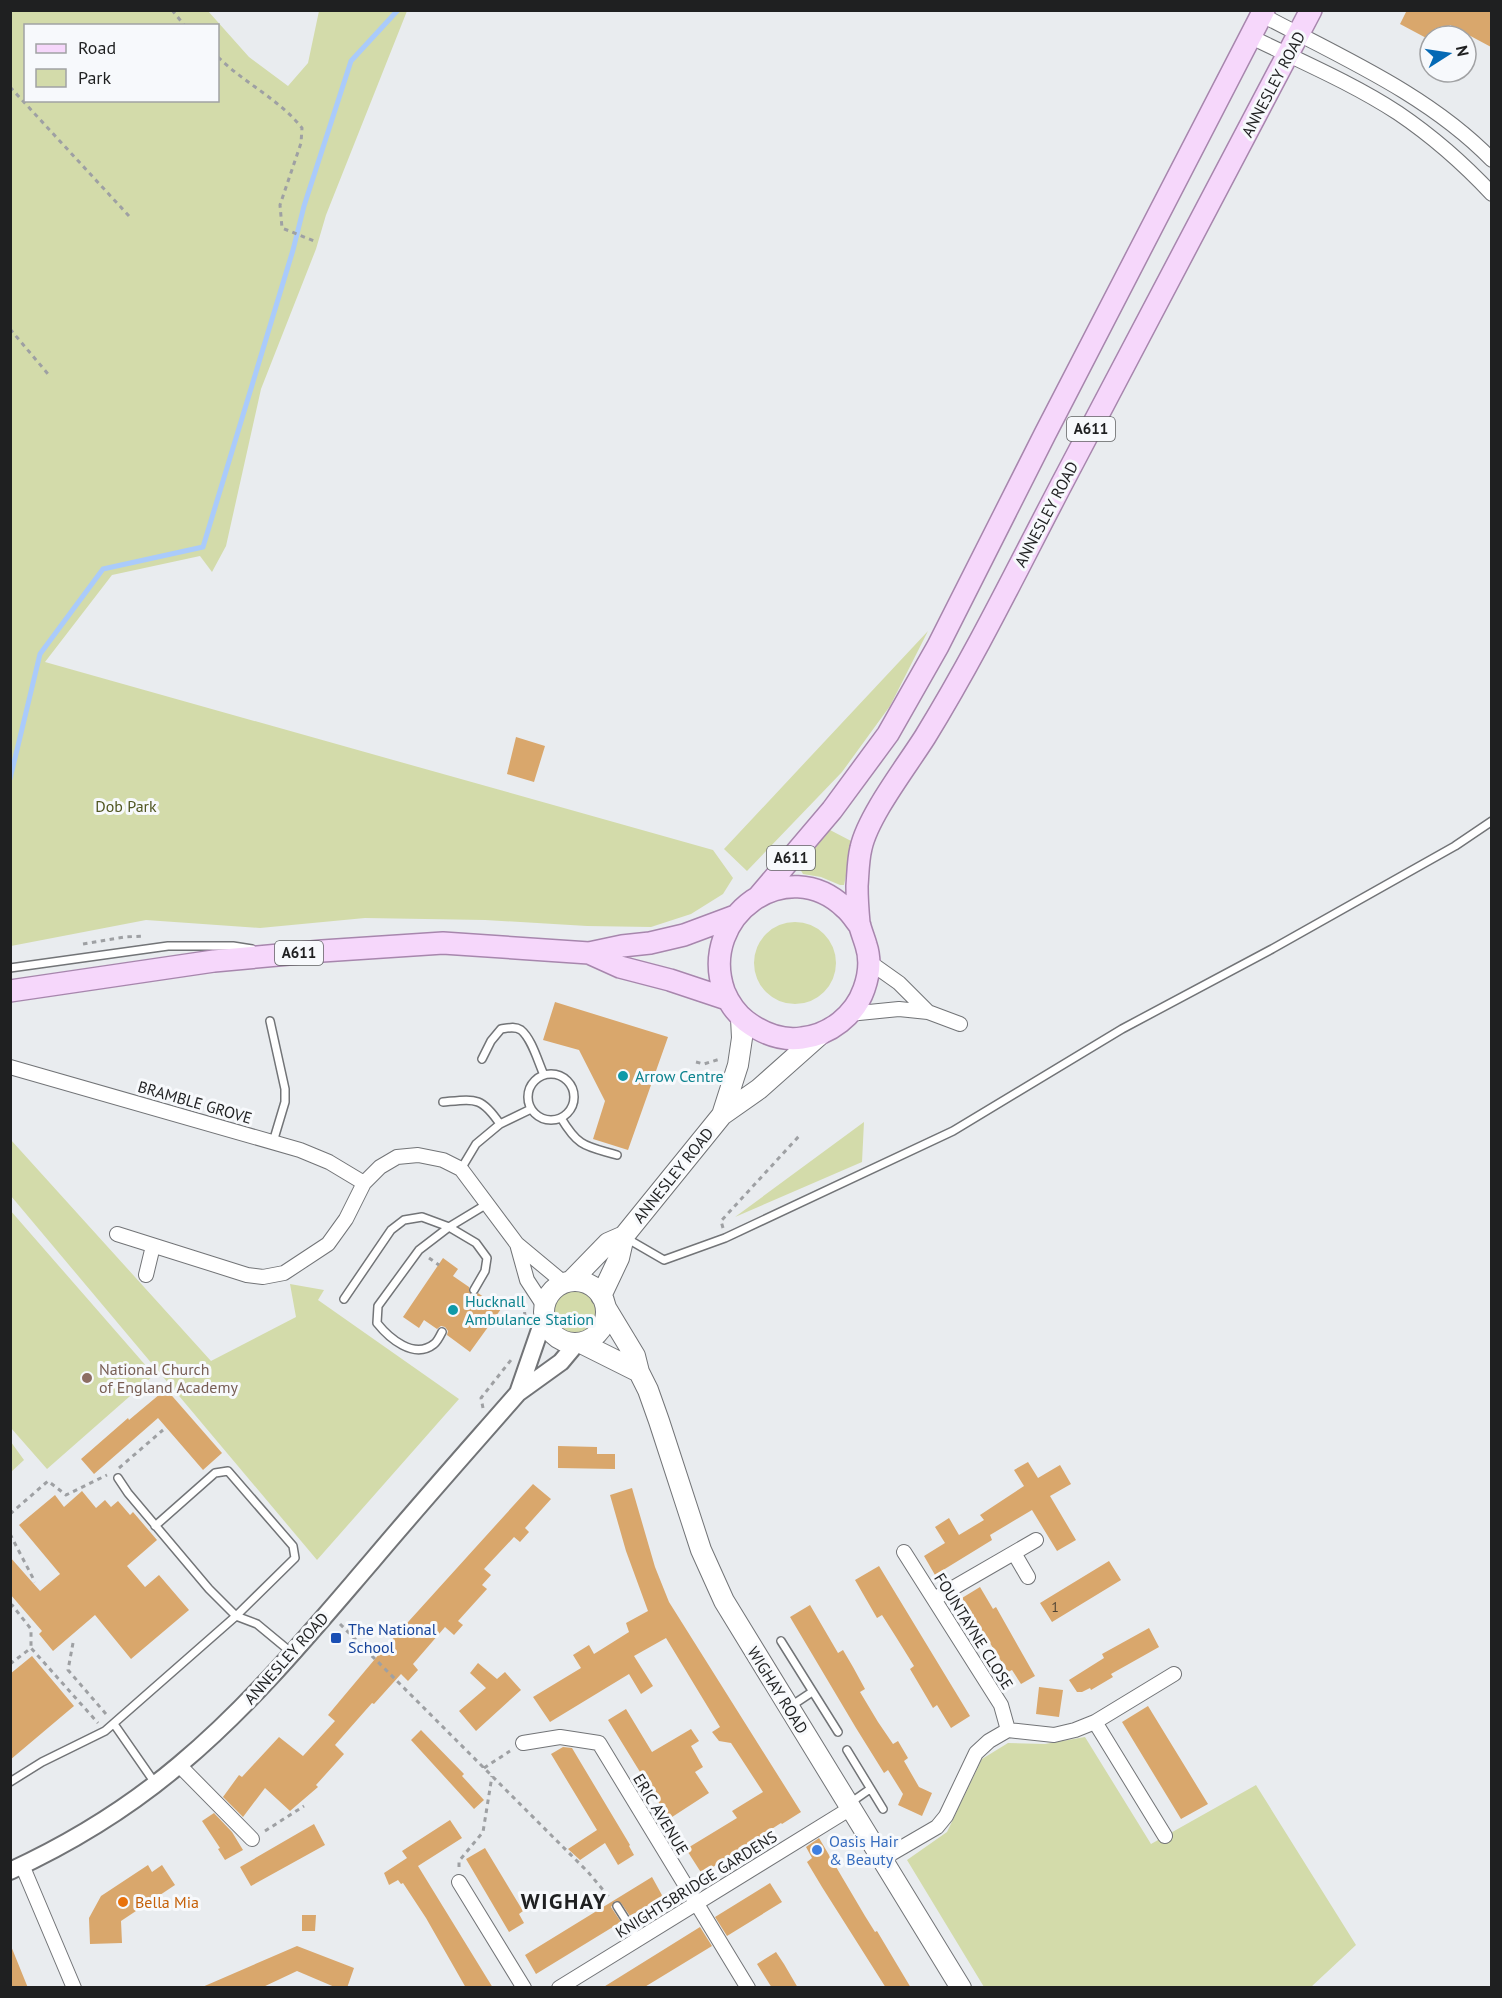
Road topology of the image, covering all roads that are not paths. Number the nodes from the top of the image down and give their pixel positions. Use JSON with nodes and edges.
{"nodes":[{"id":1,"x":1311,"y":10,"type":"edge"},
{"id":2,"x":1263,"y":13,"type":"edge"},
{"id":3,"x":1299,"y":35,"type":"junction"},
{"id":4,"x":1251,"y":37,"type":"junction"},
{"id":5,"x":1288,"y":55,"type":"junction"},
{"id":6,"x":1491,"y":160,"type":"edge"},
{"id":7,"x":1491,"y":194,"type":"edge"},
{"id":8,"x":1491,"y":822,"type":"edge"},
{"id":9,"x":759,"y":896,"type":"junction"},
{"id":10,"x":735,"y":916,"type":"junction"},
{"id":11,"x":860,"y":926,"type":"junction"},
{"id":12,"x":589,"y":953,"type":"junction"},
{"id":13,"x":287,"y":954,"type":"junction"},
{"id":14,"x":868,"y":961,"type":"junction"},
{"id":15,"x":10,"y":968,"type":"edge"},
{"id":16,"x":10,"y":991,"type":"edge"},
{"id":17,"x":727,"y":999,"type":"junction"},
{"id":18,"x":928,"y":1012,"type":"junction"},
{"id":19,"x":849,"y":1014,"type":"junction"},
{"id":20,"x":741,"y":1018,"type":"junction"},
{"id":21,"x":270,"y":1021,"type":"dead end"},
{"id":22,"x":960,"y":1024,"type":"dead end"},
{"id":23,"x":822,"y":1033,"type":"junction"},
{"id":24,"x":482,"y":1059,"type":"dead end"},
{"id":25,"x":10,"y":1067,"type":"edge"},
{"id":26,"x":544,"y":1075,"type":"junction"},
{"id":27,"x":444,"y":1102,"type":"dead end"},
{"id":28,"x":531,"y":1109,"type":"junction"},
{"id":29,"x":722,"y":1115,"type":"junction"},
{"id":30,"x":561,"y":1118,"type":"junction"},
{"id":31,"x":500,"y":1124,"type":"junction"},
{"id":32,"x":273,"y":1142,"type":"junction"},
{"id":33,"x":617,"y":1155,"type":"dead end"},
{"id":34,"x":461,"y":1169,"type":"junction"},
{"id":35,"x":364,"y":1183,"type":"junction"},
{"id":36,"x":487,"y":1204,"type":"junction"},
{"id":37,"x":449,"y":1227,"type":"junction"},
{"id":38,"x":117,"y":1234,"type":"dead end"},
{"id":39,"x":624,"y":1236,"type":"junction"},
{"id":40,"x":517,"y":1244,"type":"junction"},
{"id":41,"x":153,"y":1246,"type":"junction"},
{"id":42,"x":146,"y":1275,"type":"dead end"},
{"id":43,"x":567,"y":1282,"type":"junction"},
{"id":44,"x":474,"y":1290,"type":"dead end"},
{"id":45,"x":344,"y":1299,"type":"dead end"},
{"id":46,"x":603,"y":1302,"type":"junction"},
{"id":47,"x":538,"y":1315,"type":"junction"},
{"id":48,"x":442,"y":1332,"type":"dead end"},
{"id":49,"x":579,"y":1343,"type":"junction"},
{"id":50,"x":639,"y":1372,"type":"junction"},
{"id":51,"x":518,"y":1393,"type":"junction"},
{"id":52,"x":118,"y":1478,"type":"dead end"},
{"id":53,"x":155,"y":1526,"type":"junction"},
{"id":54,"x":1036,"y":1540,"type":"dead end"},
{"id":55,"x":904,"y":1552,"type":"dead end"},
{"id":56,"x":1014,"y":1553,"type":"junction"},
{"id":57,"x":1028,"y":1577,"type":"dead end"},
{"id":58,"x":934,"y":1599,"type":"junction"},
{"id":59,"x":236,"y":1616,"type":"junction"},
{"id":60,"x":781,"y":1641,"type":"dead end"},
{"id":61,"x":293,"y":1653,"type":"junction"},
{"id":62,"x":1174,"y":1674,"type":"dead end"},
{"id":63,"x":812,"y":1692,"type":"junction"},
{"id":64,"x":789,"y":1707,"type":"junction"},
{"id":65,"x":1095,"y":1722,"type":"junction"},
{"id":66,"x":114,"y":1724,"type":"junction"},
{"id":67,"x":1008,"y":1730,"type":"junction"},
{"id":68,"x":838,"y":1732,"type":"dead end"},
{"id":69,"x":523,"y":1743,"type":"road end"},
{"id":70,"x":847,"y":1750,"type":"dead end"},
{"id":71,"x":179,"y":1765,"type":"junction"},
{"id":72,"x":10,"y":1782,"type":"edge"},
{"id":73,"x":156,"y":1783,"type":"junction"},
{"id":74,"x":870,"y":1790,"type":"junction"},
{"id":75,"x":850,"y":1806,"type":"junction"},
{"id":76,"x":883,"y":1809,"type":"dead end"},
{"id":77,"x":1165,"y":1836,"type":"dead end"},
{"id":78,"x":252,"y":1839,"type":"road end"},
{"id":79,"x":882,"y":1859,"type":"junction"},
{"id":80,"x":16,"y":1868,"type":"edge"},
{"id":81,"x":459,"y":1882,"type":"road end"},
{"id":82,"x":696,"y":1903,"type":"junction"},
{"id":83,"x":618,"y":1906,"type":"road end"},
{"id":84,"x":638,"y":1939,"type":"junction"},
{"id":85,"x":74,"y":1988,"type":"edge"},
{"id":86,"x":524,"y":1988,"type":"edge"},
{"id":87,"x":559,"y":1988,"type":"edge"},
{"id":88,"x":748,"y":1988,"type":"edge"},
{"id":89,"x":961,"y":1988,"type":"edge"}],
"edges":[{"from":1,"to":3,"type":"main road","name":"ANNESLEY ROAD","number":"A611"},
{"from":2,"to":3,"type":"street"},
{"from":2,"to":4,"type":"main road","number":"A611"},
{"from":3,"to":5,"type":"main road","name":"ANNESLEY ROAD","number":"A611"},
{"from":3,"to":6,"type":"street"},
{"from":4,"to":5,"type":"street"},
{"from":4,"to":9,"type":"main road","number":"A611"},
{"from":5,"to":7,"type":"street"},
{"from":5,"to":11,"type":"main road","name":"ANNESLEY ROAD","number":"A611"},
{"from":8,"to":39,"type":"lane"},
{"from":9,"to":10,"type":"main road"},
{"from":9,"to":11,"type":"main road"},
{"from":10,"to":12,"type":"main road","number":"A611"},
{"from":10,"to":17,"type":"main road"},
{"from":11,"to":14,"type":"main road"},
{"from":12,"to":13,"type":"main road","number":"A611"},
{"from":12,"to":17,"type":"main road","number":"A611"},
{"from":13,"to":15,"type":"lane"},
{"from":13,"to":16,"type":"main road","number":"A611"},
{"from":14,"to":18,"type":"street"},
{"from":14,"to":19,"type":"main road"},
{"from":17,"to":20,"type":"main road"},
{"from":18,"to":19,"type":"street"},
{"from":18,"to":22,"type":"street"},
{"from":19,"to":23,"type":"main road"},
{"from":20,"to":23,"type":"main road"},
{"from":20,"to":29,"type":"main road","name":"ANNESLEY ROAD"},
{"from":21,"to":32,"type":"lane"},
{"from":23,"to":29,"type":"main road","name":"ANNESLEY ROAD"},
{"from":24,"to":26,"type":"lane"},
{"from":25,"to":32,"type":"street","name":"BRAMBLE GROVE"},
{"from":26,"to":28,"type":"lane"},
{"from":26,"to":30,"type":"lane"},
{"from":27,"to":31,"type":"lane"},
{"from":28,"to":30,"type":"lane"},
{"from":28,"to":31,"type":"lane"},
{"from":29,"to":39,"type":"main road","name":"ANNESLEY ROAD"},
{"from":30,"to":33,"type":"lane"},
{"from":31,"to":34,"type":"lane"},
{"from":32,"to":35,"type":"street","name":"BRAMBLE GROVE"},
{"from":34,"to":35,"type":"street"},
{"from":34,"to":36,"type":"street"},
{"from":35,"to":41,"type":"street"},
{"from":36,"to":37,"type":"lane"},
{"from":36,"to":40,"type":"street"},
{"from":37,"to":44,"type":"lane"},
{"from":37,"to":45,"type":"lane"},
{"from":37,"to":48,"type":"lane"},
{"from":38,"to":41,"type":"street"},
{"from":39,"to":43,"type":"main road","name":"ANNESLEY ROAD"},
{"from":39,"to":46,"type":"main road","name":"ANNESLEY ROAD"},
{"from":40,"to":43,"type":"street"},
{"from":40,"to":47,"type":"street"},
{"from":41,"to":42,"type":"street"},
{"from":43,"to":46,"type":"main road"},
{"from":43,"to":47,"type":"main road"},
{"from":46,"to":49,"type":"main road"},
{"from":46,"to":50,"type":"main road","name":"WIGHAY ROAD"},
{"from":47,"to":49,"type":"main road"},
{"from":47,"to":51,"type":"street","name":"ANNESLEY ROAD"},
{"from":49,"to":50,"type":"main road"},
{"from":49,"to":51,"type":"street","name":"ANNESLEY ROAD"},
{"from":50,"to":64,"type":"main road","name":"WIGHAY ROAD"},
{"from":51,"to":61,"type":"street","name":"ANNESLEY ROAD"},
{"from":52,"to":53,"type":"lane"},
{"from":53,"to":59,"type":"lane"},
{"from":53,"to":59,"type":"lane"},
{"from":54,"to":56,"type":"street"},
{"from":55,"to":58,"type":"street","name":"FOUNTAYNE CLOSE"},
{"from":56,"to":57,"type":"street"},
{"from":56,"to":58,"type":"street"},
{"from":58,"to":67,"type":"street","name":"FOUNTAYNE CLOSE"},
{"from":59,"to":61,"type":"lane"},
{"from":59,"to":66,"type":"lane"},
{"from":60,"to":63,"type":"lane"},
{"from":61,"to":71,"type":"street","name":"ANNESLEY ROAD"},
{"from":62,"to":65,"type":"street"},
{"from":63,"to":64,"type":"lane"},
{"from":63,"to":68,"type":"lane"},
{"from":64,"to":75,"type":"main road","name":"WIGHAY ROAD"},
{"from":65,"to":67,"type":"street"},
{"from":65,"to":77,"type":"street"},
{"from":66,"to":72,"type":"lane"},
{"from":66,"to":73,"type":"lane"},
{"from":67,"to":79,"type":"street"},
{"from":69,"to":82,"type":"street","name":"ERIC AVENUE"},
{"from":70,"to":74,"type":"lane"},
{"from":71,"to":73,"type":"street","name":"ANNESLEY ROAD"},
{"from":71,"to":78,"type":"street"},
{"from":73,"to":80,"type":"street","name":"ANNESLEY ROAD"},
{"from":74,"to":75,"type":"lane"},
{"from":74,"to":76,"type":"lane"},
{"from":75,"to":79,"type":"main road","name":"WIGHAY ROAD"},
{"from":75,"to":82,"type":"street","name":"KNIGHTSBRIDGE GARDENS"},
{"from":79,"to":89,"type":"main road","name":"WIGHAY ROAD"},
{"from":80,"to":85,"type":"street"},
{"from":81,"to":86,"type":"street"},
{"from":82,"to":84,"type":"street","name":"KNIGHTSBRIDGE GARDENS"},
{"from":82,"to":88,"type":"street","name":"ERIC AVENUE"},
{"from":83,"to":84,"type":"lane"},
{"from":84,"to":87,"type":"street","name":"KNIGHTSBRIDGE GARDENS"}]}
